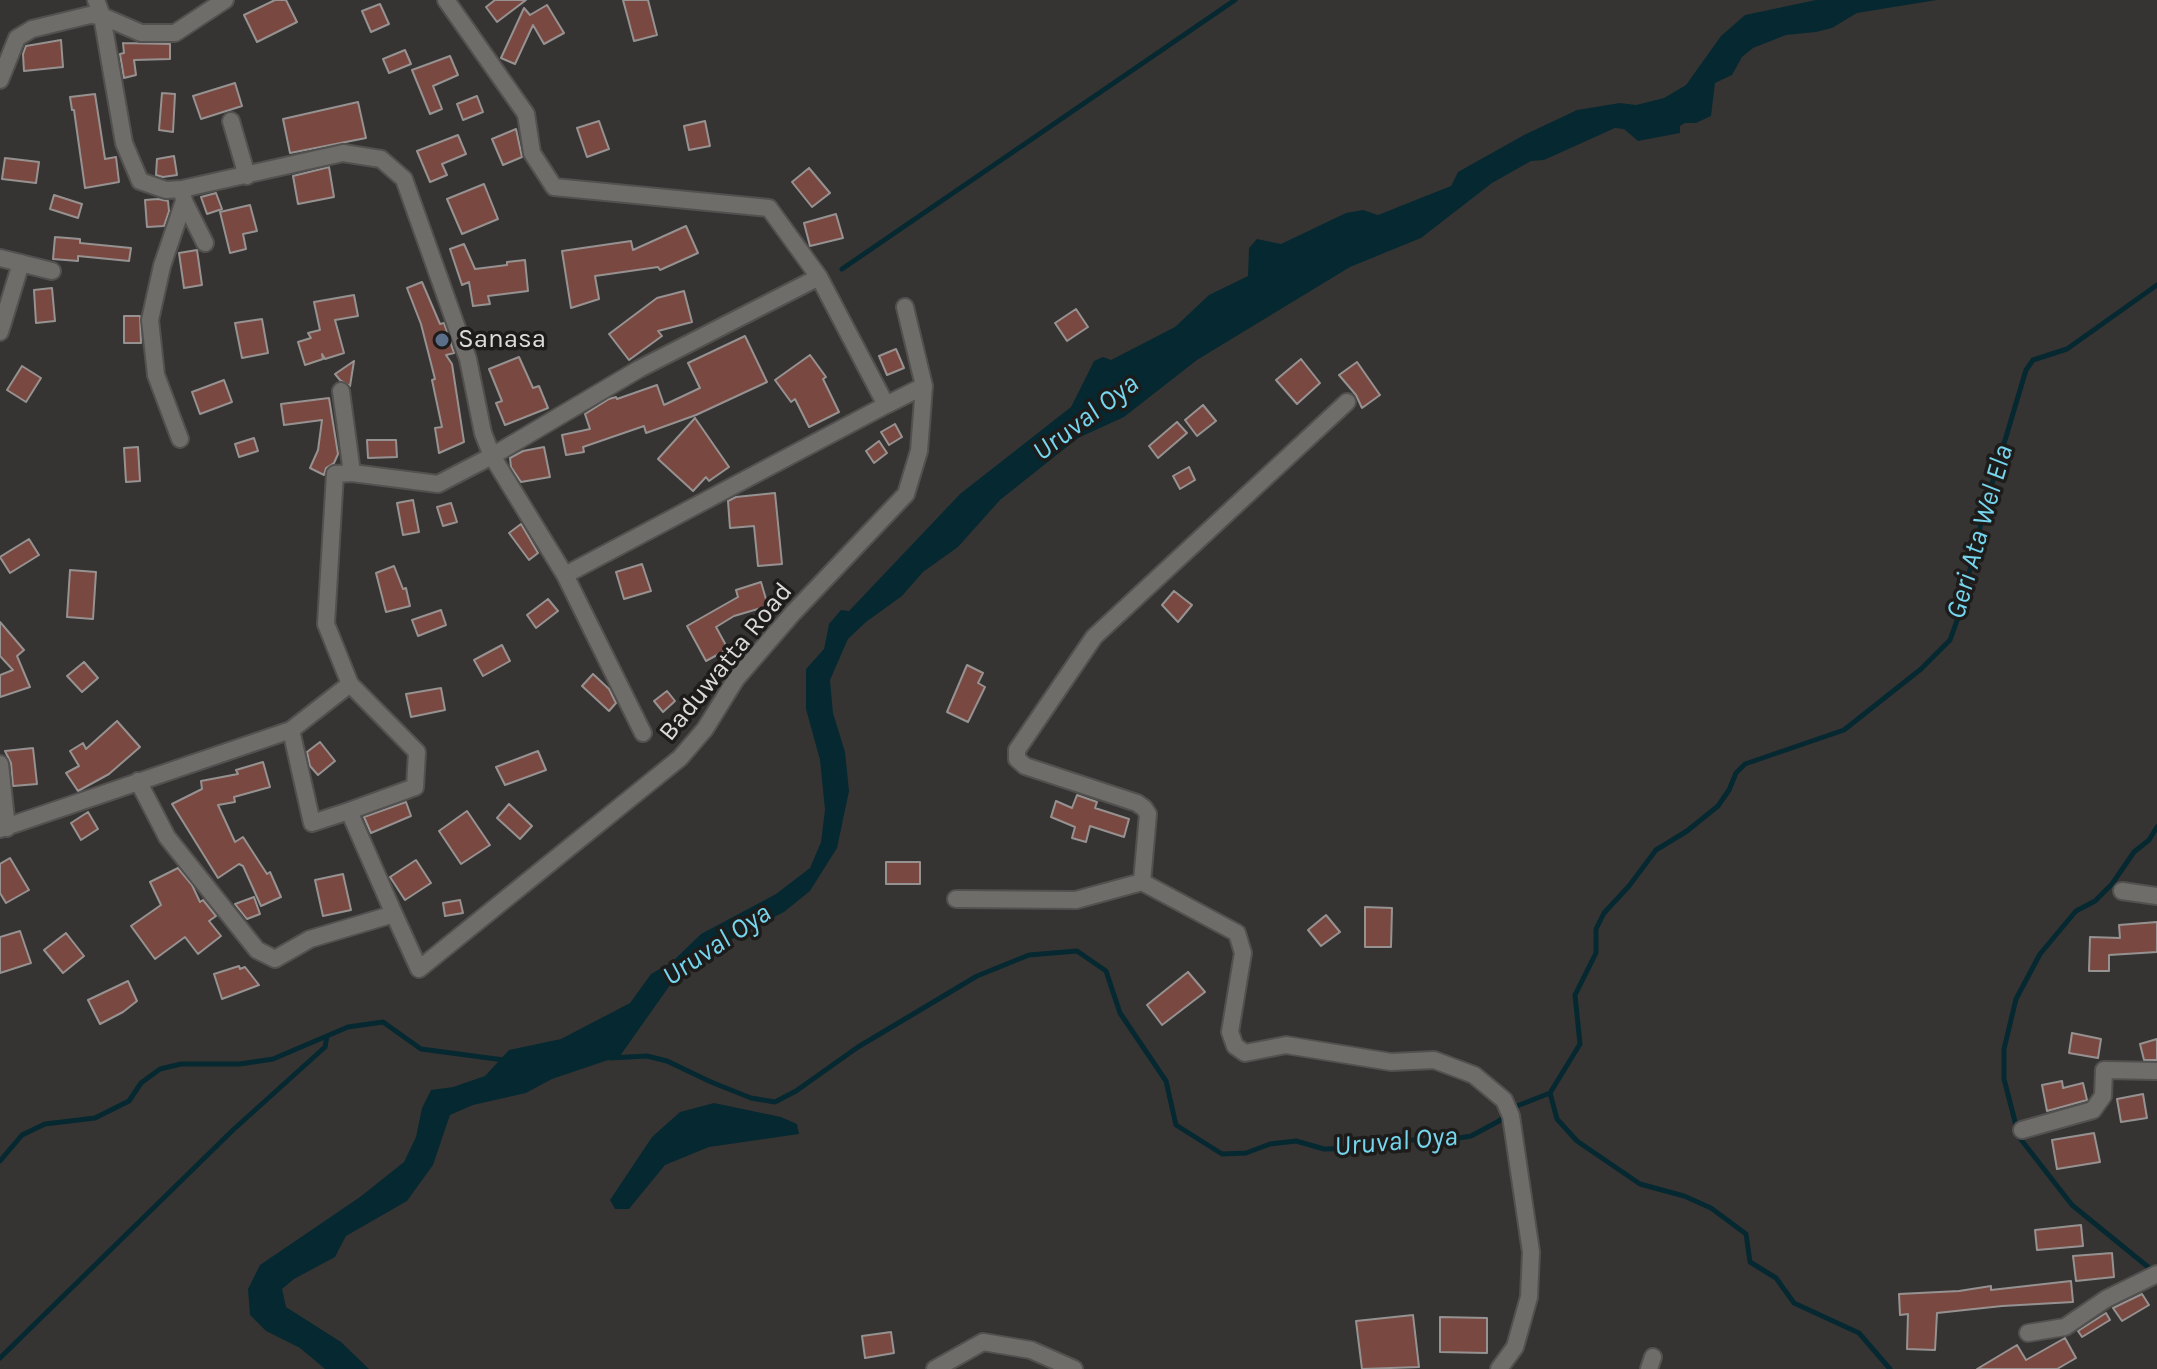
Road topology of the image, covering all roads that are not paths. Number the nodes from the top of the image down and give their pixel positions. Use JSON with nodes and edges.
{"nodes":[{"id":1,"x":225,"y":0,"type":"edge"},
{"id":2,"x":446,"y":0,"type":"edge"},
{"id":3,"x":96,"y":10,"type":"edge"},
{"id":4,"x":0,"y":80,"type":"edge"},
{"id":5,"x":231,"y":121,"type":"dead end"},
{"id":6,"x":247,"y":176,"type":"junction"},
{"id":7,"x":183,"y":195,"type":"junction"},
{"id":8,"x":205,"y":243,"type":"dead end"},
{"id":9,"x":0,"y":258,"type":"edge"},
{"id":10,"x":21,"y":263,"type":"junction"},
{"id":11,"x":52,"y":271,"type":"dead end"},
{"id":12,"x":819,"y":277,"type":"junction"},
{"id":13,"x":905,"y":307,"type":"dead end"},
{"id":14,"x":0,"y":332,"type":"edge"},
{"id":15,"x":924,"y":386,"type":"junction"},
{"id":16,"x":341,"y":391,"type":"dead end"},
{"id":17,"x":1347,"y":402,"type":"dead end"},
{"id":18,"x":886,"y":405,"type":"junction"},
{"id":19,"x":180,"y":439,"type":"dead end"},
{"id":20,"x":496,"y":454,"type":"junction"},
{"id":21,"x":352,"y":473,"type":"junction"},
{"id":22,"x":565,"y":575,"type":"junction"},
{"id":23,"x":350,"y":684,"type":"junction"},
{"id":24,"x":291,"y":730,"type":"junction"},
{"id":25,"x":643,"y":733,"type":"dead end"},
{"id":26,"x":0,"y":764,"type":"edge"},
{"id":27,"x":138,"y":781,"type":"junction"},
{"id":28,"x":349,"y":811,"type":"junction"},
{"id":29,"x":3,"y":828,"type":"edge"},
{"id":30,"x":1142,"y":882,"type":"junction"},
{"id":31,"x":2122,"y":891,"type":"dead end"},
{"id":32,"x":2157,"y":896,"type":"edge"},
{"id":33,"x":956,"y":899,"type":"dead end"},
{"id":34,"x":394,"y":914,"type":"junction"},
{"id":35,"x":2157,"y":1071,"type":"edge"},
{"id":36,"x":2022,"y":1130,"type":"dead end"},
{"id":37,"x":2157,"y":1274,"type":"edge"},
{"id":38,"x":2028,"y":1333,"type":"dead end"},
{"id":39,"x":935,"y":1369,"type":"edge"},
{"id":40,"x":1074,"y":1369,"type":"edge"},
{"id":41,"x":1499,"y":1369,"type":"edge"}],
"edges":[{"from":1,"to":3,"type":"street"},
{"from":2,"to":12,"type":"street"},
{"from":3,"to":4,"type":"street"},
{"from":3,"to":7,"type":"street"},
{"from":5,"to":6,"type":"street"},
{"from":6,"to":7,"type":"street","name":"Baduwatta Road"},
{"from":6,"to":20,"type":"street","name":"Baduwatta Road"},
{"from":7,"to":8,"type":"street"},
{"from":7,"to":19,"type":"street"},
{"from":9,"to":10,"type":"street"},
{"from":10,"to":11,"type":"street"},
{"from":10,"to":14,"type":"street"},
{"from":12,"to":18,"type":"street"},
{"from":12,"to":20,"type":"street"},
{"from":13,"to":15,"type":"street","name":"Baduwatta Road"},
{"from":15,"to":18,"type":"street"},
{"from":15,"to":34,"type":"street","name":"Baduwatta Road"},
{"from":16,"to":21,"type":"street"},
{"from":17,"to":30,"type":"street"},
{"from":18,"to":22,"type":"street"},
{"from":20,"to":21,"type":"street"},
{"from":20,"to":22,"type":"street","name":"Baduwatta Road"},
{"from":21,"to":23,"type":"street"},
{"from":22,"to":25,"type":"street","name":"Baduwatta Road"},
{"from":23,"to":24,"type":"street"},
{"from":23,"to":28,"type":"street"},
{"from":24,"to":27,"type":"street"},
{"from":24,"to":28,"type":"street"},
{"from":26,"to":29,"type":"street"},
{"from":27,"to":29,"type":"street"},
{"from":27,"to":34,"type":"street"},
{"from":28,"to":34,"type":"street"},
{"from":30,"to":33,"type":"street"},
{"from":30,"to":41,"type":"street"},
{"from":31,"to":32,"type":"street"},
{"from":35,"to":36,"type":"street"},
{"from":37,"to":38,"type":"street"},
{"from":39,"to":40,"type":"street"}]}
